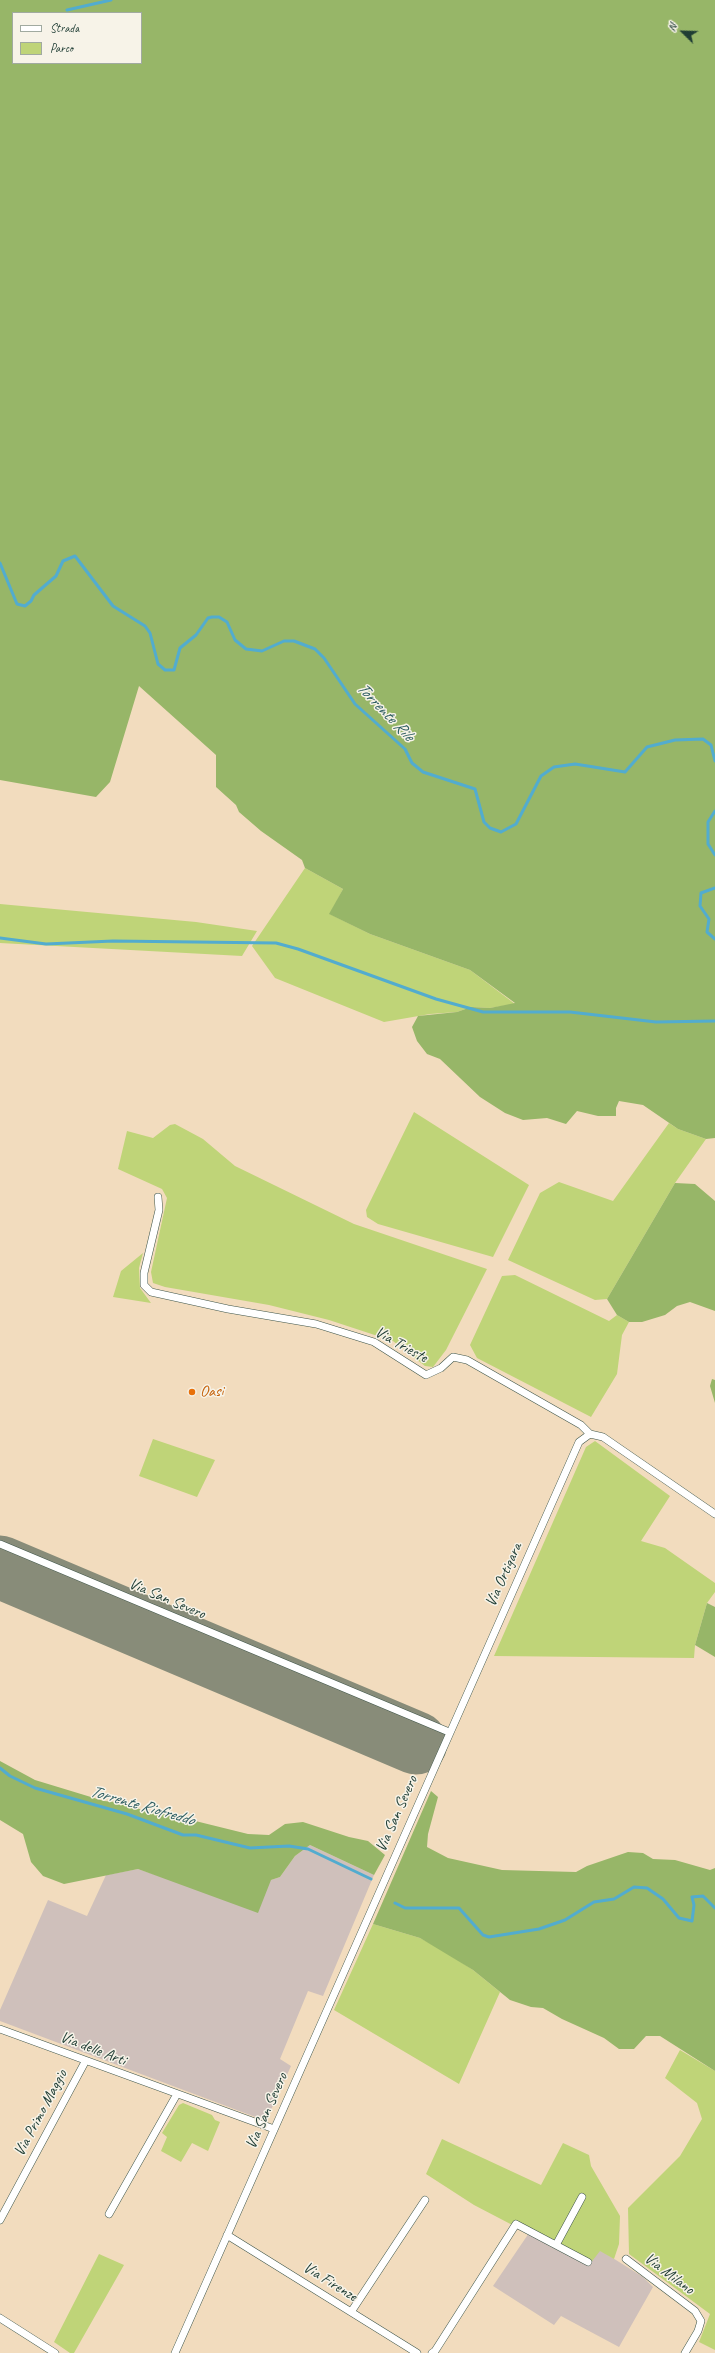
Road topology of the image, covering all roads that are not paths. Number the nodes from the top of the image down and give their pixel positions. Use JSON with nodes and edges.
{"nodes":[{"id":1,"x":158,"y":1197,"type":"dead end"},
{"id":2,"x":590,"y":1434,"type":"junction"},
{"id":3,"x":715,"y":1514,"type":"edge"},
{"id":4,"x":0,"y":1544,"type":"edge"},
{"id":5,"x":449,"y":1732,"type":"junction"},
{"id":6,"x":0,"y":2029,"type":"edge"},
{"id":7,"x":85,"y":2062,"type":"junction"},
{"id":8,"x":177,"y":2094,"type":"junction"},
{"id":9,"x":274,"y":2129,"type":"junction"},
{"id":10,"x":582,"y":2196,"type":"dead end"},
{"id":11,"x":425,"y":2200,"type":"dead end"},
{"id":12,"x":109,"y":2214,"type":"dead end"},
{"id":13,"x":0,"y":2220,"type":"edge"},
{"id":14,"x":227,"y":2235,"type":"junction"},
{"id":15,"x":556,"y":2245,"type":"junction"},
{"id":16,"x":626,"y":2259,"type":"dead end"},
{"id":17,"x":588,"y":2262,"type":"dead end"},
{"id":18,"x":351,"y":2312,"type":"junction"},
{"id":19,"x":0,"y":2318,"type":"edge"},
{"id":20,"x":55,"y":2353,"type":"edge"},
{"id":21,"x":174,"y":2353,"type":"edge"},
{"id":22,"x":417,"y":2353,"type":"edge"},
{"id":23,"x":432,"y":2353,"type":"edge"},
{"id":24,"x":685,"y":2353,"type":"edge"}],
"edges":[{"from":1,"to":2,"type":"street","name":"Via Trieste"},
{"from":2,"to":3,"type":"street","name":"Via Trieste"},
{"from":2,"to":5,"type":"street","name":"Via Ortigara"},
{"from":4,"to":5,"type":"street","name":"Via San Severo"},
{"from":5,"to":9,"type":"street","name":"Via San Severo"},
{"from":6,"to":7,"type":"street","name":"Via delle Arti"},
{"from":7,"to":8,"type":"street","name":"Via delle Arti"},
{"from":7,"to":13,"type":"street","name":"Via Primo Maggio"},
{"from":8,"to":9,"type":"street","name":"Via delle Arti"},
{"from":8,"to":12,"type":"street"},
{"from":9,"to":14,"type":"street","name":"Via San Severo"},
{"from":10,"to":15,"type":"street"},
{"from":11,"to":18,"type":"street"},
{"from":14,"to":18,"type":"street","name":"Via Firenze"},
{"from":14,"to":21,"type":"street","name":"Via San Severo"},
{"from":15,"to":17,"type":"street"},
{"from":15,"to":23,"type":"street"},
{"from":16,"to":24,"type":"street","name":"Via Milano"},
{"from":18,"to":22,"type":"street","name":"Via Firenze"},
{"from":19,"to":20,"type":"street"}]}
